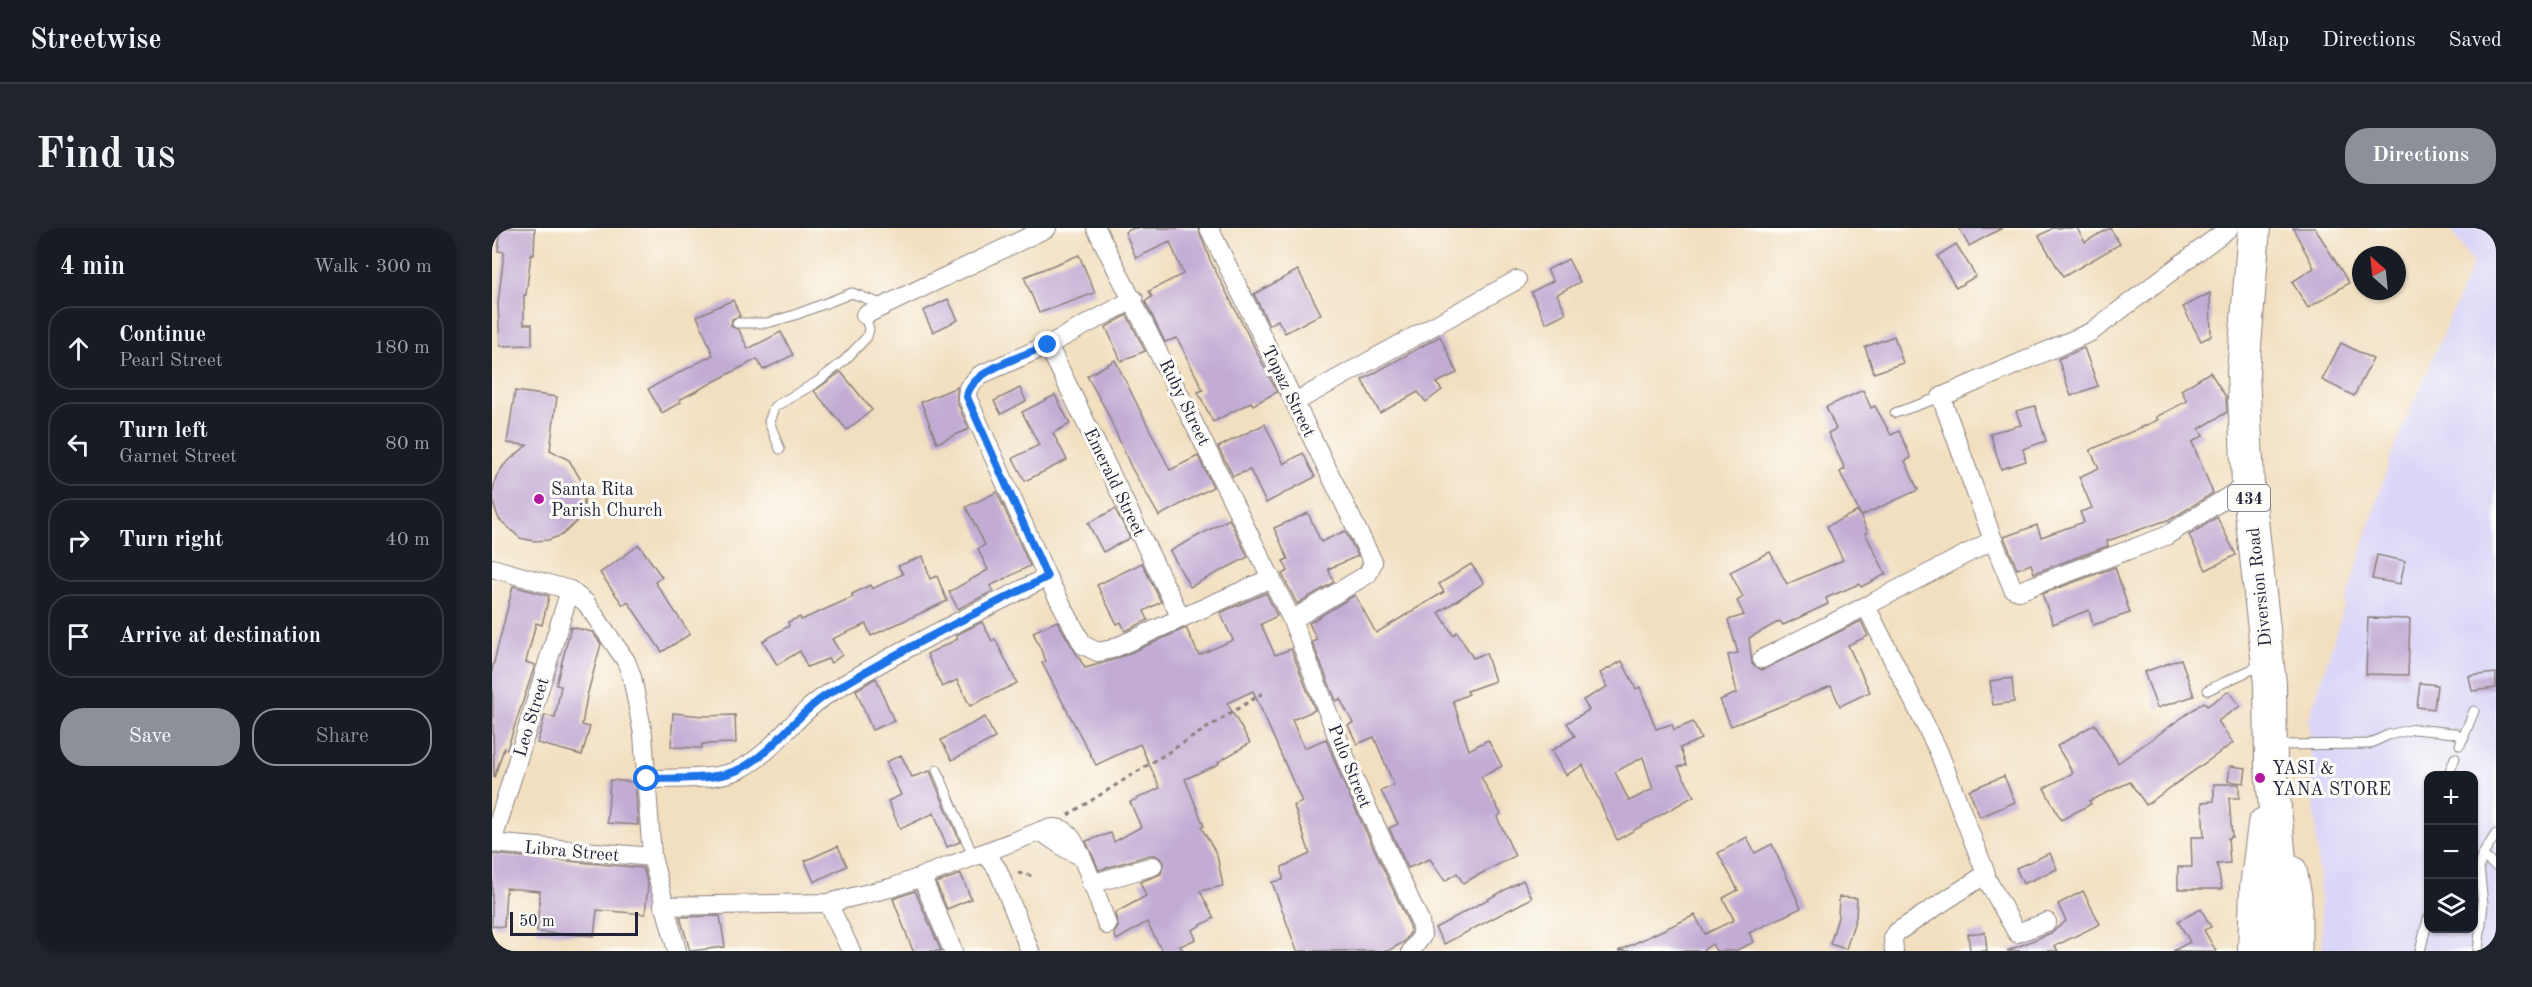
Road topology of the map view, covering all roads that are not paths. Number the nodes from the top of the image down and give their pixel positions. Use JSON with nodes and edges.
{"nodes":[{"id":1,"x":1047,"y":228,"type":"edge"},
{"id":2,"x":1096,"y":228,"type":"edge"},
{"id":3,"x":1209,"y":228,"type":"edge"},
{"id":4,"x":2229,"y":228,"type":"edge"},
{"id":5,"x":2254,"y":228,"type":"edge"},
{"id":6,"x":1517,"y":280,"type":"dead end"},
{"id":7,"x":1134,"y":299,"type":"junction"},
{"id":8,"x":884,"y":304,"type":"junction"},
{"id":9,"x":865,"y":315,"type":"joint"},
{"id":10,"x":737,"y":323,"type":"dead end"},
{"id":11,"x":1048,"y":345,"type":"junction"},
{"id":12,"x":1941,"y":397,"type":"junction"},
{"id":13,"x":1295,"y":402,"type":"junction"},
{"id":14,"x":1895,"y":413,"type":"dead end"},
{"id":15,"x":780,"y":449,"type":"dead end"},
{"id":16,"x":2248,"y":484,"type":"junction"},
{"id":17,"x":1993,"y":540,"type":"junction"},
{"id":18,"x":492,"y":568,"type":"edge"},
{"id":19,"x":1047,"y":577,"type":"junction"},
{"id":20,"x":1271,"y":578,"type":"junction"},
{"id":21,"x":570,"y":591,"type":"junction"},
{"id":22,"x":1866,"y":606,"type":"junction"},
{"id":23,"x":1181,"y":618,"type":"junction"},
{"id":24,"x":1292,"y":620,"type":"junction"},
{"id":25,"x":1762,"y":659,"type":"dead end"},
{"id":26,"x":2268,"y":662,"type":"junction"},
{"id":27,"x":2208,"y":690,"type":"dead end"},
{"id":28,"x":2474,"y":711,"type":"dead end"},
{"id":29,"x":2270,"y":756,"type":"junction"},
{"id":30,"x":2455,"y":758,"type":"dead end"},
{"id":31,"x":937,"y":770,"type":"dead end"},
{"id":32,"x":2450,"y":771,"type":"edge"},
{"id":33,"x":647,"y":779,"type":"junction"},
{"id":34,"x":2496,"y":834,"type":"edge"},
{"id":35,"x":492,"y":843,"type":"edge"},
{"id":36,"x":977,"y":855,"type":"junction"},
{"id":37,"x":2482,"y":856,"type":"junction"},
{"id":38,"x":652,"y":857,"type":"junction"},
{"id":39,"x":1153,"y":866,"type":"dead end"},
{"id":40,"x":2496,"y":866,"type":"edge"},
{"id":41,"x":1985,"y":876,"type":"junction"},
{"id":42,"x":922,"y":878,"type":"junction"},
{"id":43,"x":1092,"y":884,"type":"junction"},
{"id":44,"x":828,"y":903,"type":"junction"},
{"id":45,"x":663,"y":906,"type":"junction"},
{"id":46,"x":2047,"y":922,"type":"dead end"},
{"id":47,"x":1107,"y":925,"type":"dead end"},
{"id":48,"x":2424,"y":933,"type":"edge"},
{"id":49,"x":1893,"y":945,"type":"edge"},
{"id":50,"x":676,"y":951,"type":"edge"},
{"id":51,"x":851,"y":951,"type":"edge"},
{"id":52,"x":953,"y":951,"type":"edge"},
{"id":53,"x":1030,"y":951,"type":"edge"},
{"id":54,"x":1411,"y":951,"type":"edge"},
{"id":55,"x":2240,"y":951,"type":"edge"},
{"id":56,"x":2254,"y":951,"type":"edge"},
{"id":57,"x":2280,"y":951,"type":"edge"},
{"id":58,"x":2298,"y":951,"type":"edge"},
{"id":59,"x":2420,"y":951,"type":"edge"},
{"id":60,"x":2478,"y":951,"type":"edge"}],
"edges":[{"from":1,"to":8,"type":"street"},
{"from":2,"to":7,"type":"street","name":"Ruby Street"},
{"from":3,"to":13,"type":"street","name":"Topaz Street"},
{"from":4,"to":12,"type":"street"},
{"from":5,"to":16,"type":"highway","name":"Diversion Road","number":"434"},
{"from":6,"to":13,"type":"street"},
{"from":7,"to":11,"type":"street"},
{"from":7,"to":20,"type":"street","name":"Ruby Street"},
{"from":8,"to":9,"type":"street"},
{"from":8,"to":10,"type":"lane"},
{"from":9,"to":15,"type":"lane"},
{"from":11,"to":19,"type":"street"},
{"from":11,"to":23,"type":"street","name":"Emerald Street"},
{"from":12,"to":14,"type":"lane"},
{"from":12,"to":17,"type":"street"},
{"from":13,"to":24,"type":"street","name":"Topaz Street"},
{"from":16,"to":17,"type":"street"},
{"from":16,"to":26,"type":"highway","name":"Diversion Road","number":"434"},
{"from":17,"to":22,"type":"street"},
{"from":18,"to":21,"type":"street"},
{"from":19,"to":23,"type":"street"},
{"from":19,"to":33,"type":"street"},
{"from":20,"to":23,"type":"street"},
{"from":20,"to":24,"type":"street","name":"Pulo Street"},
{"from":21,"to":33,"type":"street"},
{"from":21,"to":35,"type":"street","name":"Leo Street"},
{"from":22,"to":25,"type":"street"},
{"from":22,"to":41,"type":"street"},
{"from":24,"to":54,"type":"street","name":"Pulo Street"},
{"from":26,"to":27,"type":"lane"},
{"from":26,"to":29,"type":"highway","name":"Diversion Road","number":"434"},
{"from":28,"to":29,"type":"lane"},
{"from":29,"to":55,"type":"main road","name":"Diversion Road","number":"434"},
{"from":29,"to":56,"type":"highway","number":"434"},
{"from":29,"to":57,"type":"highway","number":"434"},
{"from":29,"to":58,"type":"main road","name":"Diversion Road","number":"434"},
{"from":30,"to":32,"type":"lane"},
{"from":31,"to":36,"type":"lane"},
{"from":33,"to":38,"type":"street"},
{"from":34,"to":37,"type":"lane"},
{"from":35,"to":38,"type":"street","name":"Libra Street"},
{"from":36,"to":42,"type":"street"},
{"from":36,"to":43,"type":"street"},
{"from":36,"to":53,"type":"street"},
{"from":37,"to":40,"type":"lane"},
{"from":37,"to":60,"type":"lane"},
{"from":38,"to":45,"type":"street"},
{"from":39,"to":43,"type":"street"},
{"from":41,"to":46,"type":"street"},
{"from":41,"to":49,"type":"street"},
{"from":42,"to":44,"type":"street"},
{"from":42,"to":52,"type":"street"},
{"from":43,"to":47,"type":"street"},
{"from":44,"to":45,"type":"street"},
{"from":44,"to":51,"type":"street"},
{"from":45,"to":50,"type":"street"},
{"from":48,"to":59,"type":"lane"}]}
